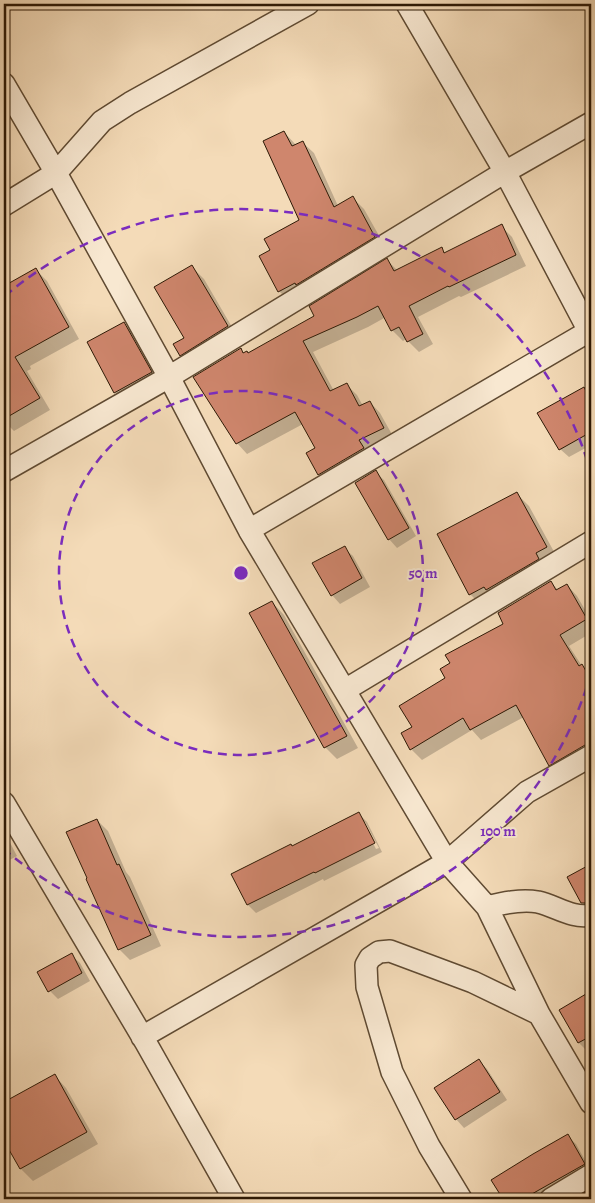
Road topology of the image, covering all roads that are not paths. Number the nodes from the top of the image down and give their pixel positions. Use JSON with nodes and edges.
{"nodes":[{"id":1,"x":308,"y":4,"type":"edge"},
{"id":2,"x":407,"y":4,"type":"edge"},
{"id":3,"x":4,"y":84,"type":"edge"},
{"id":4,"x":591,"y":123,"type":"edge"},
{"id":5,"x":505,"y":172,"type":"junction"},
{"id":6,"x":56,"y":173,"type":"junction"},
{"id":7,"x":4,"y":205,"type":"edge"},
{"id":8,"x":591,"y":332,"type":"edge"},
{"id":9,"x":169,"y":377,"type":"junction"},
{"id":10,"x":4,"y":471,"type":"edge"},
{"id":11,"x":249,"y":530,"type":"junction"},
{"id":12,"x":591,"y":542,"type":"edge"},
{"id":13,"x":345,"y":690,"type":"junction"},
{"id":14,"x":591,"y":756,"type":"edge"},
{"id":15,"x":4,"y":803,"type":"edge"},
{"id":16,"x":447,"y":862,"type":"junction"},
{"id":17,"x":487,"y":907,"type":"junction"},
{"id":18,"x":591,"y":915,"type":"edge"},
{"id":19,"x":539,"y":1014,"type":"junction"},
{"id":20,"x":142,"y":1037,"type":"junction"},
{"id":21,"x":591,"y":1104,"type":"edge"},
{"id":22,"x":591,"y":1175,"type":"edge"},
{"id":23,"x":234,"y":1199,"type":"edge"},
{"id":24,"x":461,"y":1199,"type":"edge"},
{"id":25,"x":551,"y":1199,"type":"edge"}],
"edges":[{"from":1,"to":6,"type":"street"},
{"from":2,"to":5,"type":"street"},
{"from":3,"to":6,"type":"street"},
{"from":4,"to":5,"type":"street"},
{"from":5,"to":8,"type":"street"},
{"from":5,"to":9,"type":"street"},
{"from":6,"to":7,"type":"street"},
{"from":6,"to":9,"type":"street"},
{"from":8,"to":11,"type":"street"},
{"from":9,"to":10,"type":"street"},
{"from":9,"to":11,"type":"street"},
{"from":11,"to":13,"type":"street"},
{"from":12,"to":13,"type":"street"},
{"from":13,"to":16,"type":"street"},
{"from":14,"to":16,"type":"street"},
{"from":15,"to":20,"type":"street"},
{"from":16,"to":17,"type":"street"},
{"from":16,"to":20,"type":"street"},
{"from":17,"to":18,"type":"street"},
{"from":17,"to":19,"type":"street"},
{"from":19,"to":21,"type":"street"},
{"from":19,"to":24,"type":"street"},
{"from":20,"to":23,"type":"street"},
{"from":22,"to":25,"type":"street"}]}
